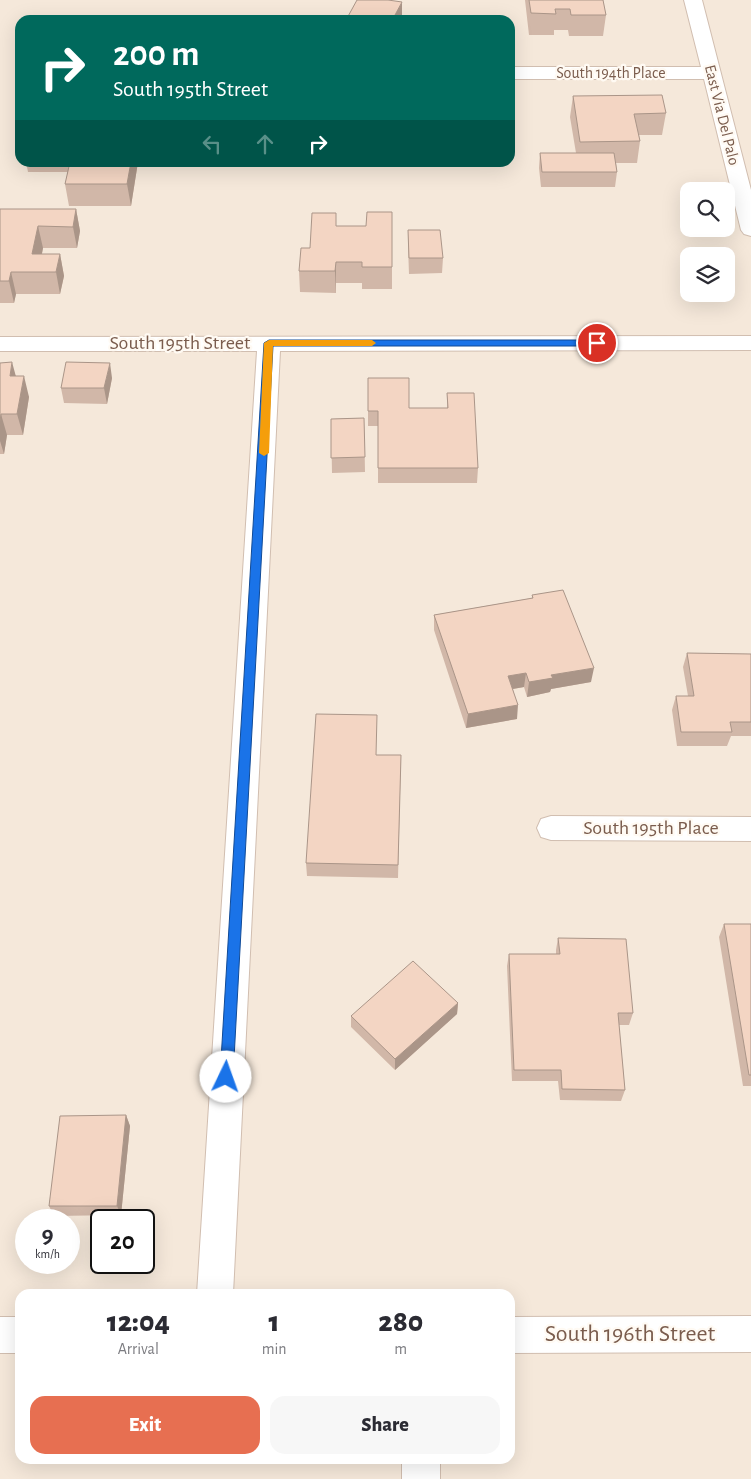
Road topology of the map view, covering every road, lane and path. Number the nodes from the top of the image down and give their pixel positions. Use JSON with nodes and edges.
{"nodes":[{"id":1,"x":693,"y":0,"type":"edge"},
{"id":2,"x":515,"y":73,"type":"edge"},
{"id":3,"x":711,"y":73,"type":"junction"},
{"id":4,"x":751,"y":230,"type":"edge"},
{"id":5,"x":269,"y":343,"type":"junction"},
{"id":6,"x":751,"y":343,"type":"edge"},
{"id":7,"x":0,"y":344,"type":"edge"},
{"id":8,"x":551,"y":828,"type":"dead end"},
{"id":9,"x":751,"y":829,"type":"edge"},
{"id":10,"x":215,"y":1289,"type":"edge"},
{"id":11,"x":515,"y":1334,"type":"edge"},
{"id":12,"x":751,"y":1334,"type":"edge"},
{"id":13,"x":0,"y":1335,"type":"edge"},
{"id":14,"x":15,"y":1335,"type":"edge"},
{"id":15,"x":421,"y":1464,"type":"edge"},
{"id":16,"x":421,"y":1479,"type":"edge"}],
"edges":[{"from":1,"to":3,"type":"street","name":"East Via Del Palo"},
{"from":2,"to":3,"type":"street","name":"South 194th Place"},
{"from":3,"to":4,"type":"street","name":"East Via Del Palo"},
{"from":5,"to":6,"type":"street","name":"South 195th Street"},
{"from":5,"to":7,"type":"street","name":"South 195th Street"},
{"from":5,"to":10,"type":"street"},
{"from":8,"to":9,"type":"street","name":"South 195th Place"},
{"from":11,"to":12,"type":"street","name":"South 196th Street"},
{"from":13,"to":14,"type":"street"},
{"from":15,"to":16,"type":"street"}]}
